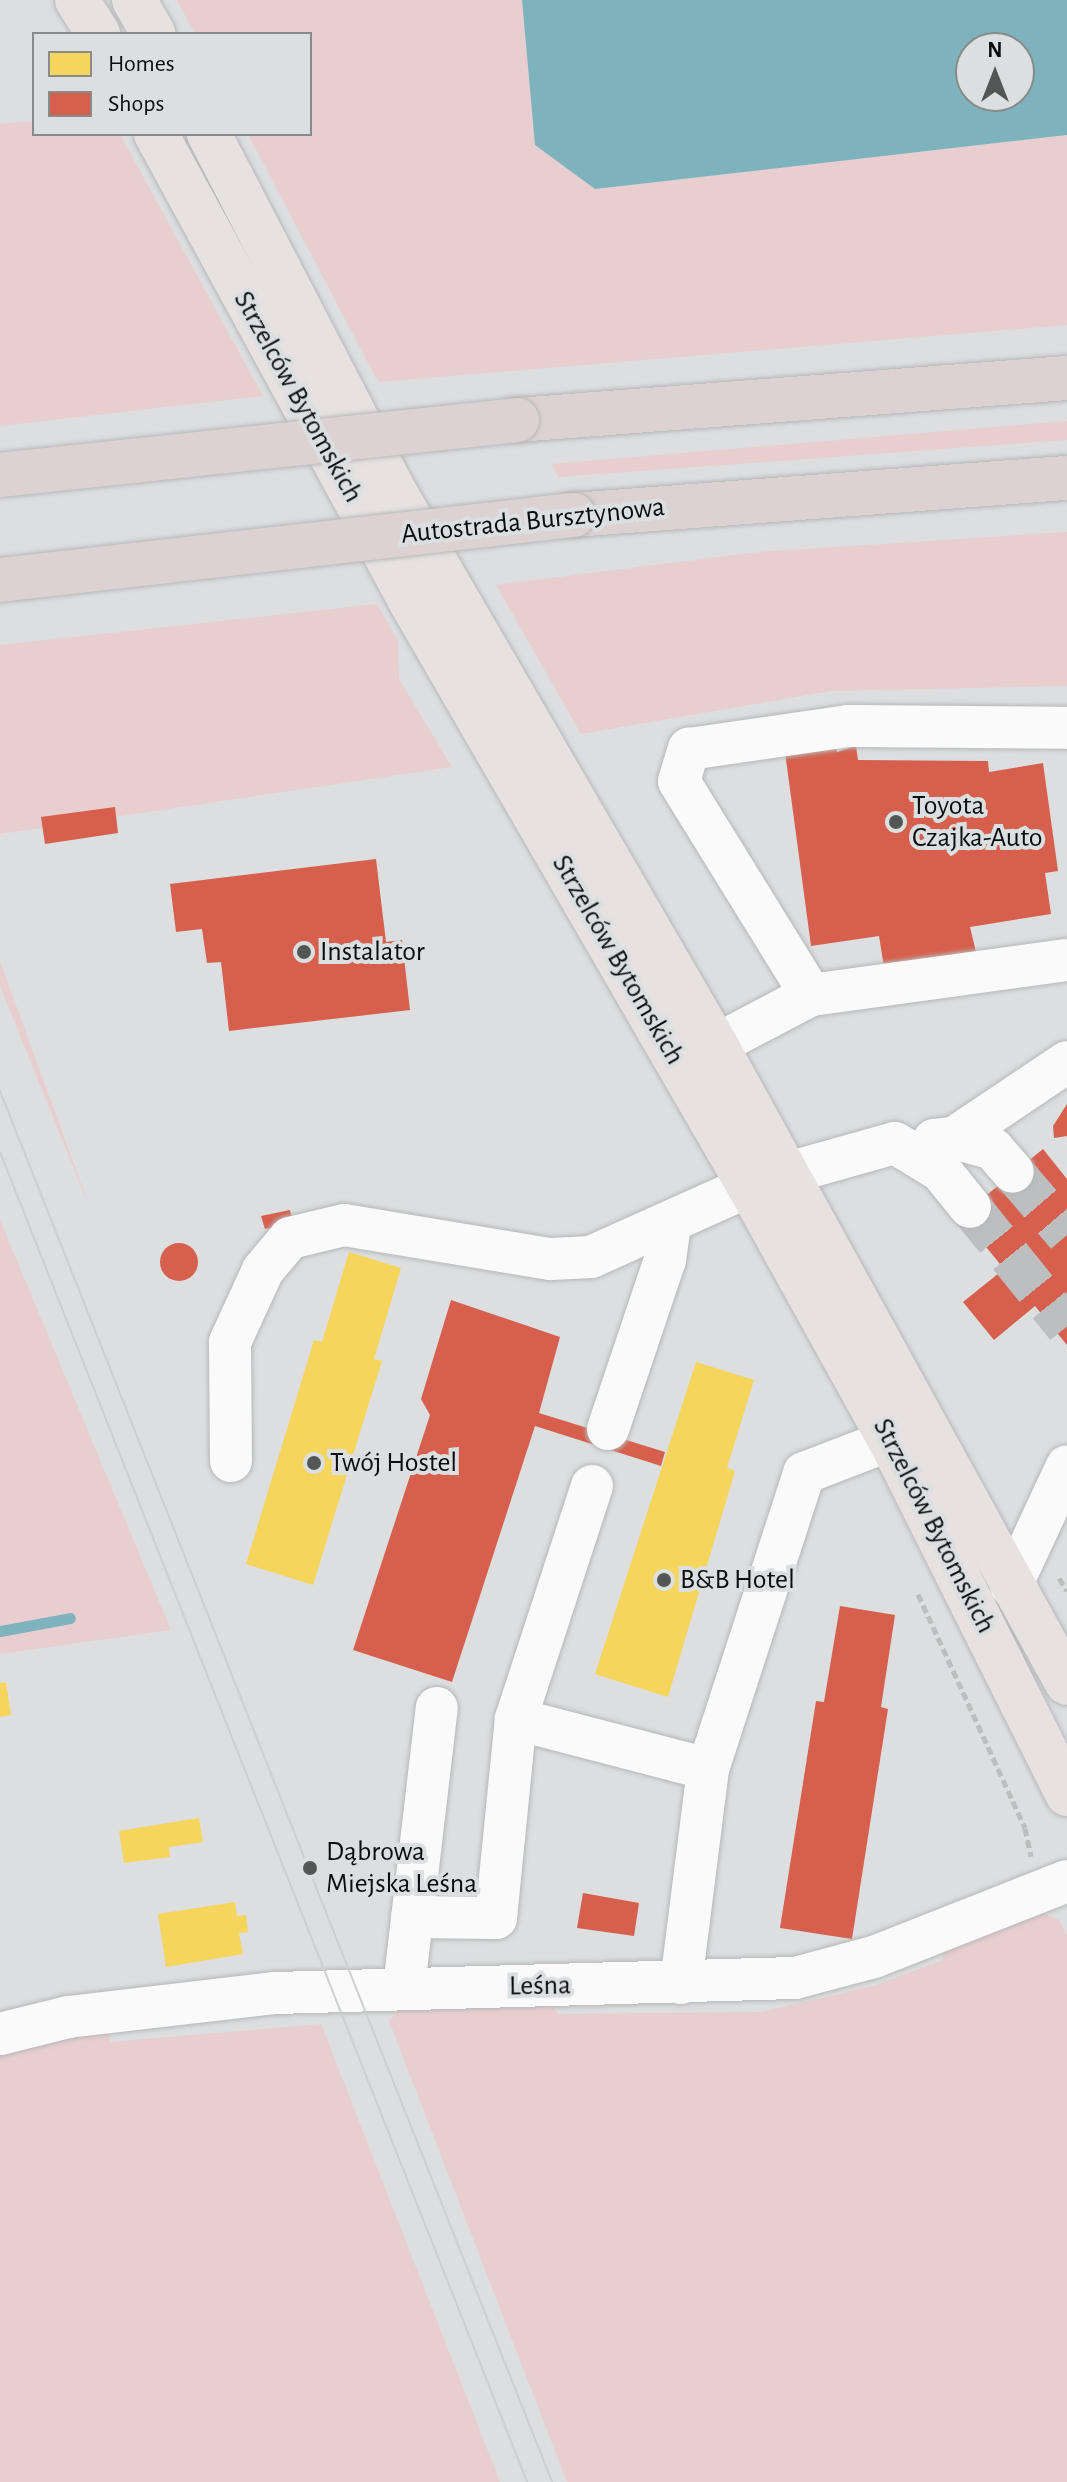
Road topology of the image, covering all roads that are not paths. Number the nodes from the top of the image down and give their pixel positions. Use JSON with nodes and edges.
{"nodes":[{"id":1,"x":77,"y":0,"type":"edge"},
{"id":2,"x":134,"y":0,"type":"edge"},
{"id":3,"x":97,"y":32,"type":"edge"},
{"id":4,"x":153,"y":32,"type":"edge"},
{"id":5,"x":157,"y":136,"type":"edge"},
{"id":6,"x":210,"y":136,"type":"edge"},
{"id":7,"x":1067,"y":378,"type":"edge"},
{"id":8,"x":0,"y":475,"type":"edge"},
{"id":9,"x":1067,"y":478,"type":"edge"},
{"id":10,"x":0,"y":580,"type":"edge"},
{"id":11,"x":1067,"y":728,"type":"edge"},
{"id":12,"x":1067,"y":960,"type":"edge"},
{"id":13,"x":811,"y":995,"type":"junction"},
{"id":14,"x":716,"y":1045,"type":"junction"},
{"id":15,"x":1067,"y":1062,"type":"edge"},
{"id":16,"x":954,"y":1138,"type":"junction"},
{"id":17,"x":895,"y":1143,"type":"junction"},
{"id":18,"x":1013,"y":1172,"type":"tunnel mouth"},
{"id":19,"x":769,"y":1180,"type":"junction"},
{"id":20,"x":970,"y":1207,"type":"tunnel mouth"},
{"id":21,"x":670,"y":1226,"type":"junction"},
{"id":22,"x":608,"y":1429,"type":"dead end"},
{"id":23,"x":890,"y":1440,"type":"junction"},
{"id":24,"x":231,"y":1461,"type":"dead end"},
{"id":25,"x":1067,"y":1466,"type":"edge"},
{"id":26,"x":592,"y":1486,"type":"dead end"},
{"id":27,"x":1052,"y":1524,"type":"edge"},
{"id":28,"x":1011,"y":1586,"type":"junction"},
{"id":29,"x":1067,"y":1683,"type":"edge"},
{"id":30,"x":437,"y":1708,"type":"dead end"},
{"id":31,"x":516,"y":1719,"type":"junction"},
{"id":32,"x":708,"y":1769,"type":"junction"},
{"id":33,"x":1067,"y":1794,"type":"edge"},
{"id":34,"x":1055,"y":1885,"type":"edge"},
{"id":35,"x":412,"y":1917,"type":"junction"},
{"id":36,"x":681,"y":1983,"type":"junction"},
{"id":37,"x":404,"y":1987,"type":"junction"},
{"id":38,"x":0,"y":2034,"type":"edge"}],
"edges":[{"from":1,"to":3,"type":"main road"},
{"from":2,"to":4,"type":"main road"},
{"from":5,"to":19,"type":"main road","name":"Strzelców Bytomskich"},
{"from":6,"to":14,"type":"main road","name":"Strzelców Bytomskich"},
{"from":7,"to":8,"type":"highway","bridge":true},
{"from":9,"to":10,"type":"highway","name":"Autostrada Bursztynowa","bridge":true},
{"from":11,"to":13,"type":"street"},
{"from":12,"to":13,"type":"street"},
{"from":13,"to":14,"type":"street"},
{"from":14,"to":19,"type":"main road","name":"Strzelców Bytomskich"},
{"from":15,"to":16,"type":"street"},
{"from":16,"to":17,"type":"street"},
{"from":16,"to":18,"type":"street"},
{"from":17,"to":19,"type":"street"},
{"from":17,"to":20,"type":"street"},
{"from":19,"to":21,"type":"street"},
{"from":19,"to":23,"type":"main road","name":"Strzelców Bytomskich"},
{"from":19,"to":28,"type":"main road","name":"Strzelców Bytomskich"},
{"from":21,"to":22,"type":"street"},
{"from":21,"to":24,"type":"street"},
{"from":23,"to":32,"type":"street"},
{"from":23,"to":33,"type":"main road","name":"Strzelców Bytomskich"},
{"from":25,"to":27,"type":"street"},
{"from":26,"to":31,"type":"street"},
{"from":27,"to":28,"type":"street"},
{"from":28,"to":29,"type":"main road","name":"Strzelców Bytomskich"},
{"from":30,"to":35,"type":"street"},
{"from":31,"to":32,"type":"street"},
{"from":31,"to":35,"type":"street"},
{"from":32,"to":36,"type":"street"},
{"from":34,"to":36,"type":"street","name":"Leśna"},
{"from":35,"to":37,"type":"street"},
{"from":36,"to":37,"type":"street","name":"Leśna"},
{"from":37,"to":38,"type":"street","name":"Leśna"}]}
